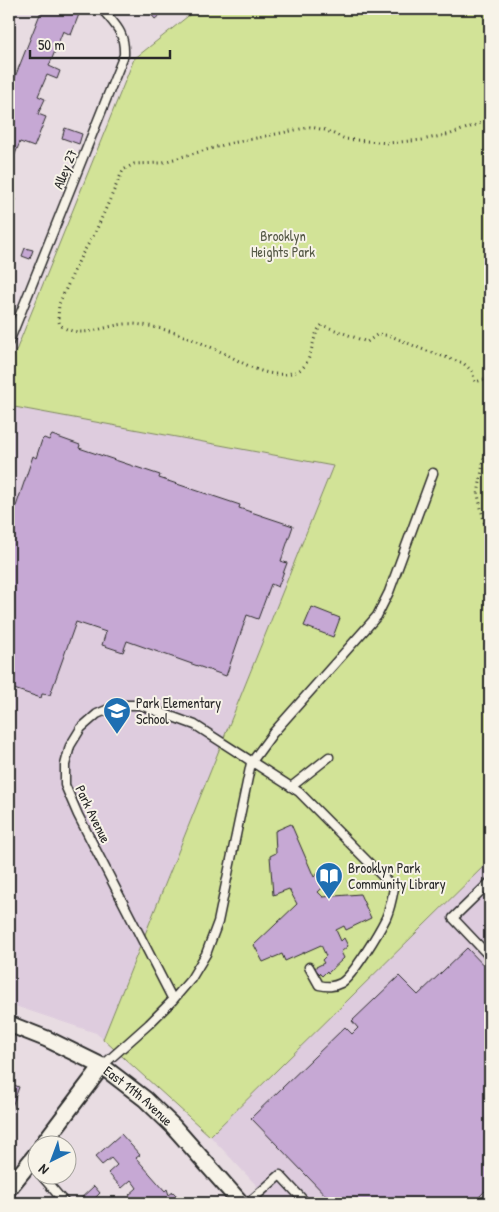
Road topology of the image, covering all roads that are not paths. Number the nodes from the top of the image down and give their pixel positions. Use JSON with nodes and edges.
{"nodes":[{"id":1,"x":102,"y":9,"type":"edge"},
{"id":2,"x":9,"y":342,"type":"edge"},
{"id":3,"x":433,"y":473,"type":"dead end"},
{"id":4,"x":329,"y":757,"type":"dead end"},
{"id":5,"x":251,"y":762,"type":"junction"},
{"id":6,"x":291,"y":787,"type":"junction"},
{"id":7,"x":490,"y":882,"type":"edge"},
{"id":8,"x":490,"y":956,"type":"edge"},
{"id":9,"x":308,"y":968,"type":"dead end"},
{"id":10,"x":173,"y":1000,"type":"junction"},
{"id":11,"x":9,"y":1024,"type":"edge"},
{"id":12,"x":102,"y":1066,"type":"junction"},
{"id":13,"x":51,"y":1134,"type":"edge"},
{"id":14,"x":28,"y":1170,"type":"edge"},
{"id":15,"x":12,"y":1179,"type":"edge"},
{"id":16,"x":50,"y":1184,"type":"edge"},
{"id":17,"x":65,"y":1203,"type":"edge"},
{"id":18,"x":241,"y":1203,"type":"edge"},
{"id":19,"x":248,"y":1203,"type":"edge"},
{"id":20,"x":306,"y":1203,"type":"edge"}],
"edges":[{"from":1,"to":2,"type":"lane","name":"Alley 27"},
{"from":3,"to":5,"type":"lane"},
{"from":4,"to":6,"type":"lane"},
{"from":5,"to":6,"type":"lane","name":"Park Avenue"},
{"from":5,"to":10,"type":"lane"},
{"from":5,"to":10,"type":"lane","name":"Park Avenue"},
{"from":6,"to":9,"type":"lane","name":"Park Avenue"},
{"from":7,"to":8,"type":"lane"},
{"from":10,"to":12,"type":"lane"},
{"from":11,"to":12,"type":"street","name":"East 11th Avenue"},
{"from":12,"to":13,"type":"street"},
{"from":12,"to":18,"type":"street","name":"East 11th Avenue"},
{"from":14,"to":15,"type":"street"},
{"from":16,"to":17,"type":"lane"},
{"from":19,"to":20,"type":"lane"}]}
